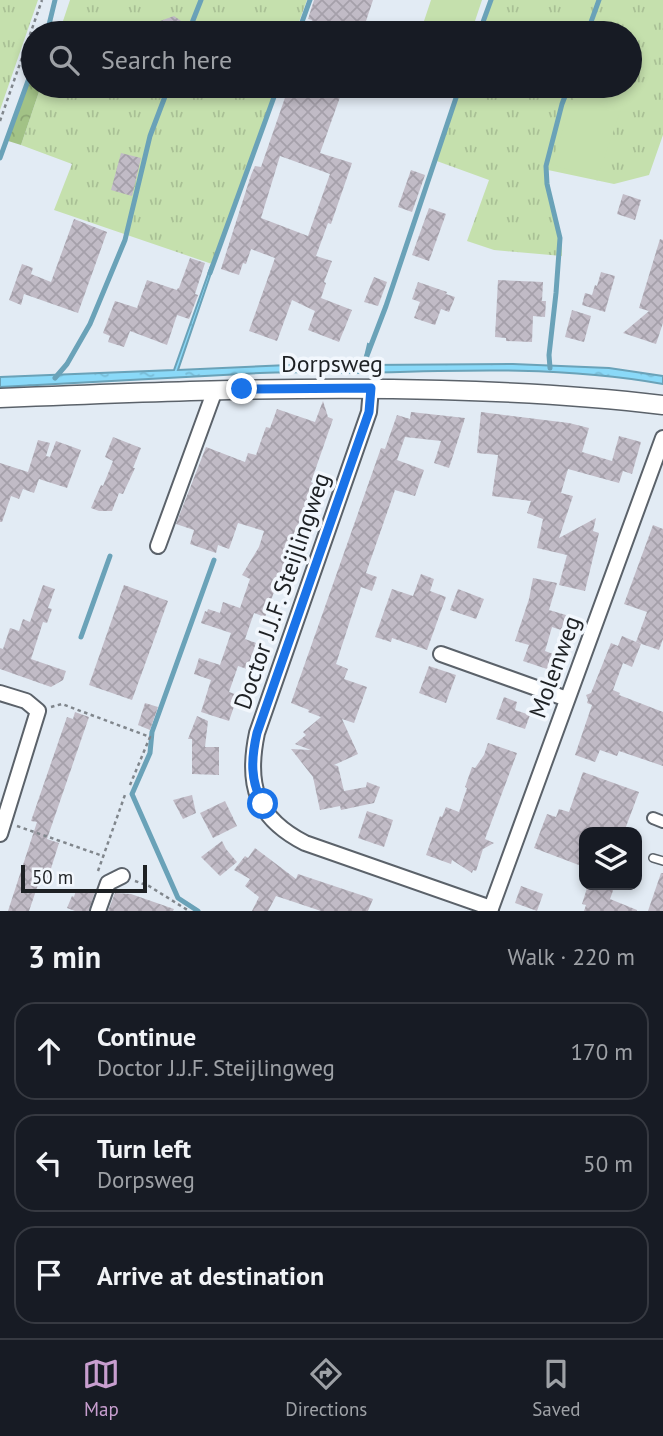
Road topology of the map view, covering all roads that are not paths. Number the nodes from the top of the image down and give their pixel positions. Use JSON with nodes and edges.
{"nodes":[{"id":1,"x":371,"y":388,"type":"junction"},
{"id":2,"x":215,"y":390,"type":"junction"},
{"id":3,"x":0,"y":398,"type":"edge"},
{"id":4,"x":663,"y":405,"type":"edge"},
{"id":5,"x":663,"y":438,"type":"edge"},
{"id":6,"x":158,"y":546,"type":"dead end"},
{"id":7,"x":440,"y":654,"type":"dead end"},
{"id":8,"x":0,"y":692,"type":"edge"},
{"id":9,"x":568,"y":698,"type":"junction"},
{"id":10,"x":2,"y":828,"type":"edge"},
{"id":11,"x":653,"y":858,"type":"dead end"},
{"id":12,"x":663,"y":861,"type":"edge"},
{"id":13,"x":122,"y":876,"type":"road end"},
{"id":14,"x":491,"y":909,"type":"edge"},
{"id":15,"x":98,"y":911,"type":"edge"}],
"edges":[{"from":1,"to":2,"type":"street","name":"Dorpsweg"},
{"from":1,"to":4,"type":"street","name":"Dorpsweg"},
{"from":1,"to":14,"type":"street","name":"Doctor J.J.F. Steijlingweg"},
{"from":2,"to":3,"type":"street","name":"Dorpsweg"},
{"from":2,"to":6,"type":"street"},
{"from":5,"to":9,"type":"street","name":"Molenweg"},
{"from":7,"to":9,"type":"street"},
{"from":8,"to":10,"type":"street"},
{"from":9,"to":14,"type":"street","name":"Molenweg"},
{"from":11,"to":12,"type":"lane"},
{"from":13,"to":15,"type":"street"}]}
